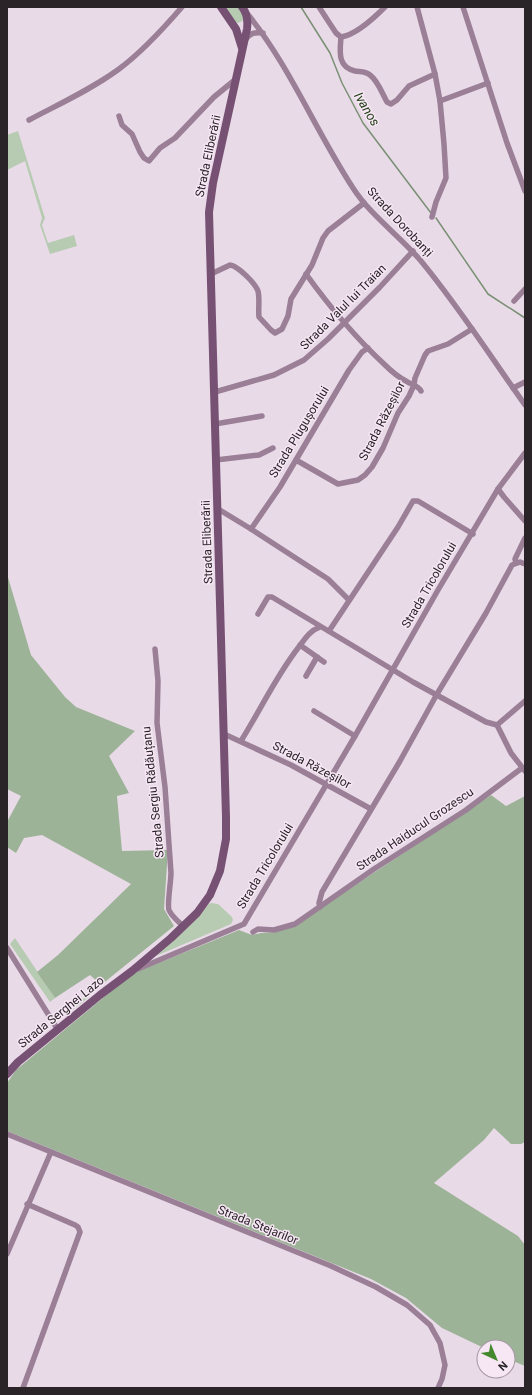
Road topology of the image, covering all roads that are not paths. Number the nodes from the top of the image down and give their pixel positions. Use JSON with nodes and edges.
{"nodes":[{"id":1,"x":182,"y":7,"type":"edge"},
{"id":2,"x":221,"y":7,"type":"edge"},
{"id":3,"x":319,"y":7,"type":"edge"},
{"id":4,"x":385,"y":7,"type":"edge"},
{"id":5,"x":417,"y":7,"type":"edge"},
{"id":6,"x":463,"y":7,"type":"edge"},
{"id":7,"x":244,"y":9,"type":"edge"},
{"id":8,"x":247,"y":20,"type":"junction"},
{"id":9,"x":235,"y":26,"type":"junction"},
{"id":10,"x":263,"y":33,"type":"junction"},
{"id":11,"x":340,"y":37,"type":"junction"},
{"id":12,"x":245,"y":40,"type":"junction"},
{"id":13,"x":242,"y":50,"type":"junction"},
{"id":14,"x":435,"y":74,"type":"junction"},
{"id":15,"x":237,"y":79,"type":"junction"},
{"id":16,"x":488,"y":83,"type":"junction"},
{"id":17,"x":440,"y":101,"type":"junction"},
{"id":18,"x":119,"y":116,"type":"dead end"},
{"id":19,"x":29,"y":120,"type":"dead end"},
{"id":20,"x":525,"y":191,"type":"edge"},
{"id":21,"x":364,"y":202,"type":"junction"},
{"id":22,"x":432,"y":217,"type":"dead end"},
{"id":23,"x":413,"y":251,"type":"junction"},
{"id":24,"x":211,"y":274,"type":"junction"},
{"id":25,"x":306,"y":274,"type":"junction"},
{"id":26,"x":525,"y":289,"type":"edge"},
{"id":27,"x":514,"y":301,"type":"dead end"},
{"id":28,"x":345,"y":323,"type":"junction"},
{"id":29,"x":472,"y":329,"type":"junction"},
{"id":30,"x":368,"y":348,"type":"junction"},
{"id":31,"x":525,"y":382,"type":"edge"},
{"id":32,"x":414,"y":386,"type":"junction"},
{"id":33,"x":513,"y":388,"type":"junction"},
{"id":34,"x":421,"y":391,"type":"dead end"},
{"id":35,"x":215,"y":392,"type":"junction"},
{"id":36,"x":525,"y":405,"type":"edge"},
{"id":37,"x":262,"y":416,"type":"dead end"},
{"id":38,"x":215,"y":424,"type":"junction"},
{"id":39,"x":273,"y":448,"type":"dead end"},
{"id":40,"x":525,"y":453,"type":"edge"},
{"id":41,"x":216,"y":460,"type":"junction"},
{"id":42,"x":296,"y":460,"type":"junction"},
{"id":43,"x":498,"y":489,"type":"junction"},
{"id":44,"x":218,"y":509,"type":"junction"},
{"id":45,"x":525,"y":521,"type":"edge"},
{"id":46,"x":251,"y":529,"type":"junction"},
{"id":47,"x":473,"y":534,"type":"junction"},
{"id":48,"x":525,"y":538,"type":"edge"},
{"id":49,"x":516,"y":563,"type":"junction"},
{"id":50,"x":525,"y":564,"type":"edge"},
{"id":51,"x":349,"y":600,"type":"junction"},
{"id":52,"x":258,"y":614,"type":"dead end"},
{"id":53,"x":320,"y":627,"type":"junction"},
{"id":54,"x":329,"y":630,"type":"junction"},
{"id":55,"x":300,"y":645,"type":"junction"},
{"id":56,"x":155,"y":649,"type":"dead end"},
{"id":57,"x":317,"y":657,"type":"junction"},
{"id":58,"x":324,"y":662,"type":"dead end"},
{"id":59,"x":393,"y":670,"type":"junction"},
{"id":60,"x":306,"y":676,"type":"dead end"},
{"id":61,"x":436,"y":694,"type":"junction"},
{"id":62,"x":525,"y":701,"type":"edge"},
{"id":63,"x":314,"y":711,"type":"dead end"},
{"id":64,"x":496,"y":725,"type":"junction"},
{"id":65,"x":224,"y":734,"type":"junction"},
{"id":66,"x":355,"y":736,"type":"junction"},
{"id":67,"x":241,"y":740,"type":"junction"},
{"id":68,"x":523,"y":769,"type":"edge"},
{"id":69,"x":326,"y":785,"type":"junction"},
{"id":70,"x":372,"y":809,"type":"junction"},
{"id":71,"x":320,"y":907,"type":"junction"},
{"id":72,"x":184,"y":927,"type":"junction"},
{"id":73,"x":253,"y":932,"type":"dead end"},
{"id":74,"x":7,"y":948,"type":"edge"},
{"id":75,"x":132,"y":971,"type":"junction"},
{"id":76,"x":58,"y":1030,"type":"junction"},
{"id":77,"x":7,"y":1074,"type":"edge"},
{"id":78,"x":7,"y":1134,"type":"edge"},
{"id":79,"x":51,"y":1152,"type":"junction"},
{"id":80,"x":27,"y":1204,"type":"junction"},
{"id":81,"x":7,"y":1254,"type":"edge"},
{"id":82,"x":23,"y":1388,"type":"edge"},
{"id":83,"x":438,"y":1388,"type":"edge"}],
"edges":[{"from":1,"to":19,"type":"street"},
{"from":2,"to":9,"type":"street","name":"Strada Eliberării"},
{"from":3,"to":11,"type":"street"},
{"from":4,"to":11,"type":"street"},
{"from":5,"to":14,"type":"street"},
{"from":6,"to":16,"type":"street"},
{"from":7,"to":8,"type":"street","name":"Strada Eliberării"},
{"from":7,"to":10,"type":"street","name":"Strada Dorobanți"},
{"from":8,"to":9,"type":"street"},
{"from":8,"to":12,"type":"street","name":"Strada Eliberării"},
{"from":9,"to":13,"type":"street","name":"Strada Eliberării"},
{"from":10,"to":12,"type":"street"},
{"from":10,"to":21,"type":"street","name":"Strada Dorobanți"},
{"from":11,"to":14,"type":"street"},
{"from":12,"to":13,"type":"street","name":"Strada Eliberării"},
{"from":13,"to":15,"type":"street","name":"Strada Eliberării"},
{"from":14,"to":17,"type":"street"},
{"from":15,"to":18,"type":"street","name":"Strada Eliberării"},
{"from":15,"to":24,"type":"street","name":"Strada Eliberării"},
{"from":16,"to":17,"type":"street"},
{"from":16,"to":20,"type":"street"},
{"from":17,"to":22,"type":"street"},
{"from":21,"to":23,"type":"street","name":"Strada Dorobanți"},
{"from":21,"to":25,"type":"street"},
{"from":23,"to":28,"type":"street","name":"Strada Valul lui Traian"},
{"from":23,"to":29,"type":"street","name":"Strada Dorobanți"},
{"from":24,"to":25,"type":"street"},
{"from":24,"to":35,"type":"street","name":"Strada Eliberării"},
{"from":25,"to":28,"type":"street"},
{"from":26,"to":27,"type":"street"},
{"from":28,"to":30,"type":"street"},
{"from":28,"to":35,"type":"street","name":"Strada Valul lui Traian"},
{"from":29,"to":32,"type":"street","name":"Strada Răzeșilor"},
{"from":29,"to":33,"type":"street","name":"Strada Dorobanți"},
{"from":30,"to":32,"type":"street"},
{"from":30,"to":42,"type":"street","name":"Strada Plugușorului"},
{"from":31,"to":33,"type":"street"},
{"from":32,"to":34,"type":"street"},
{"from":32,"to":42,"type":"street","name":"Strada Răzeșilor"},
{"from":33,"to":36,"type":"street","name":"Strada Dorobanți"},
{"from":35,"to":38,"type":"street","name":"Strada Eliberării"},
{"from":37,"to":38,"type":"street"},
{"from":38,"to":41,"type":"street","name":"Strada Eliberării"},
{"from":39,"to":41,"type":"street"},
{"from":40,"to":43,"type":"street","name":"Strada Tricolorului"},
{"from":41,"to":44,"type":"street","name":"Strada Eliberării"},
{"from":42,"to":46,"type":"street","name":"Strada Plugușorului"},
{"from":43,"to":45,"type":"street"},
{"from":43,"to":47,"type":"street","name":"Strada Tricolorului"},
{"from":44,"to":46,"type":"street"},
{"from":44,"to":65,"type":"street","name":"Strada Eliberării"},
{"from":46,"to":51,"type":"street"},
{"from":47,"to":51,"type":"street","name":"Strada Tricolorului"},
{"from":47,"to":59,"type":"street","name":"Strada Tricolorului"},
{"from":48,"to":49,"type":"street"},
{"from":49,"to":50,"type":"street"},
{"from":49,"to":61,"type":"street","name":"Strada Haiducul Grozescu"},
{"from":51,"to":54,"type":"street"},
{"from":52,"to":53,"type":"street"},
{"from":53,"to":54,"type":"street"},
{"from":53,"to":55,"type":"street"},
{"from":54,"to":59,"type":"street"},
{"from":55,"to":57,"type":"street"},
{"from":55,"to":67,"type":"street"},
{"from":56,"to":72,"type":"street","name":"Strada Sergiu Rădăuțanu"},
{"from":57,"to":58,"type":"street"},
{"from":57,"to":60,"type":"street"},
{"from":59,"to":61,"type":"street"},
{"from":59,"to":66,"type":"street","name":"Strada Tricolorului"},
{"from":61,"to":64,"type":"street"},
{"from":61,"to":70,"type":"street","name":"Strada Haiducul Grozescu"},
{"from":62,"to":64,"type":"street"},
{"from":63,"to":66,"type":"street"},
{"from":64,"to":68,"type":"street","name":"Strada Haiducul Grozescu"},
{"from":65,"to":67,"type":"street","name":"Strada Răzeșilor"},
{"from":65,"to":72,"type":"street","name":"Strada Eliberării"},
{"from":66,"to":69,"type":"street","name":"Strada Tricolorului"},
{"from":67,"to":69,"type":"street","name":"Strada Răzeșilor"},
{"from":68,"to":71,"type":"street","name":"Strada Haiducul Grozescu"},
{"from":69,"to":70,"type":"street","name":"Strada Răzeșilor"},
{"from":69,"to":75,"type":"street","name":"Strada Tricolorului"},
{"from":70,"to":71,"type":"street","name":"Strada Haiducul Grozescu"},
{"from":71,"to":73,"type":"street","name":"Strada Haiducul Grozescu"},
{"from":72,"to":75,"type":"street","name":"Strada Eliberării"},
{"from":74,"to":76,"type":"street"},
{"from":75,"to":76,"type":"street","name":"Strada Serghei Lazo"},
{"from":76,"to":77,"type":"street","name":"Strada Serghei Lazo"},
{"from":78,"to":79,"type":"street","name":"Strada Stejarilor"},
{"from":79,"to":80,"type":"street"},
{"from":79,"to":83,"type":"street","name":"Strada Stejarilor"},
{"from":80,"to":81,"type":"street"},
{"from":80,"to":82,"type":"street"}]}
